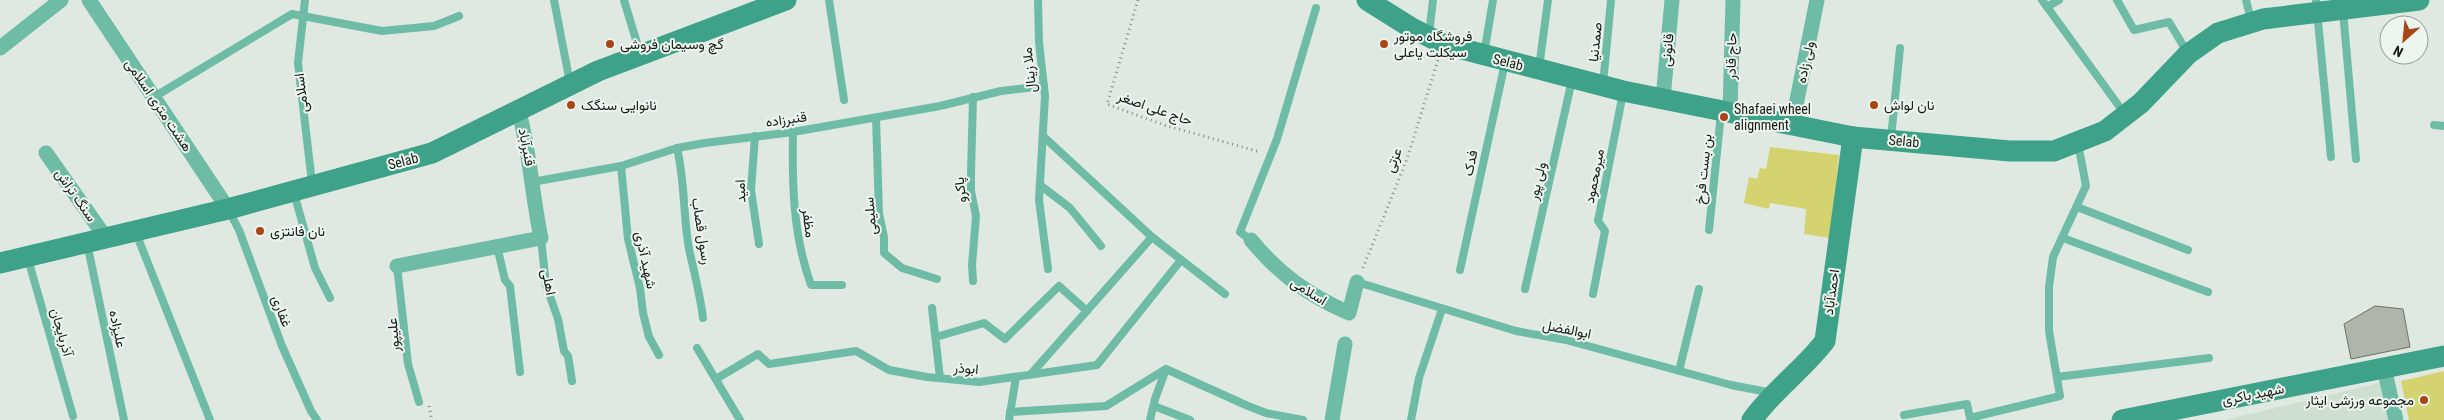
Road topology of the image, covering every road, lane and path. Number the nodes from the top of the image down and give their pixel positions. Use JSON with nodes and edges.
{"nodes":[{"id":1,"x":61,"y":0,"type":"edge"},
{"id":2,"x":89,"y":0,"type":"edge"},
{"id":3,"x":305,"y":0,"type":"edge"},
{"id":4,"x":554,"y":0,"type":"edge"},
{"id":5,"x":624,"y":0,"type":"edge"},
{"id":6,"x":829,"y":0,"type":"edge"},
{"id":7,"x":1038,"y":0,"type":"edge"},
{"id":8,"x":1138,"y":0,"type":"edge"},
{"id":9,"x":1432,"y":0,"type":"edge"},
{"id":10,"x":1493,"y":0,"type":"edge"},
{"id":11,"x":1548,"y":0,"type":"edge"},
{"id":12,"x":1611,"y":0,"type":"edge"},
{"id":13,"x":1672,"y":0,"type":"edge"},
{"id":14,"x":1733,"y":0,"type":"edge"},
{"id":15,"x":1817,"y":0,"type":"edge"},
{"id":16,"x":2059,"y":0,"type":"edge"},
{"id":17,"x":2117,"y":0,"type":"edge"},
{"id":18,"x":2246,"y":0,"type":"edge"},
{"id":19,"x":2417,"y":0,"type":"edge"},
{"id":20,"x":776,"y":1,"type":"edge"},
{"id":21,"x":2044,"y":3,"type":"edge"},
{"id":22,"x":1379,"y":4,"type":"edge"},
{"id":23,"x":2318,"y":6,"type":"edge"},
{"id":24,"x":1316,"y":8,"type":"dead end"},
{"id":25,"x":2343,"y":9,"type":"junction"},
{"id":26,"x":304,"y":16,"type":"junction"},
{"id":27,"x":459,"y":16,"type":"dead end"},
{"id":28,"x":2252,"y":22,"type":"junction"},
{"id":29,"x":1436,"y":40,"type":"junction"},
{"id":30,"x":0,"y":48,"type":"edge"},
{"id":31,"x":1900,"y":48,"type":"dead end"},
{"id":32,"x":2188,"y":54,"type":"junction"},
{"id":33,"x":641,"y":55,"type":"junction"},
{"id":34,"x":1483,"y":56,"type":"junction"},
{"id":35,"x":1506,"y":61,"type":"junction"},
{"id":36,"x":1539,"y":70,"type":"junction"},
{"id":37,"x":1573,"y":78,"type":"junction"},
{"id":38,"x":570,"y":85,"type":"junction"},
{"id":39,"x":1044,"y":86,"type":"junction"},
{"id":40,"x":1613,"y":88,"type":"junction"},
{"id":41,"x":154,"y":97,"type":"junction"},
{"id":42,"x":973,"y":97,"type":"junction"},
{"id":43,"x":1663,"y":99,"type":"junction"},
{"id":44,"x":844,"y":100,"type":"dead end"},
{"id":45,"x":519,"y":112,"type":"junction"},
{"id":46,"x":1726,"y":112,"type":"junction"},
{"id":47,"x":2125,"y":115,"type":"junction"},
{"id":48,"x":876,"y":118,"type":"junction"},
{"id":49,"x":1792,"y":125,"type":"junction"},
{"id":50,"x":2434,"y":125,"type":"dead end"},
{"id":51,"x":2444,"y":126,"type":"edge"},
{"id":52,"x":793,"y":132,"type":"junction"},
{"id":53,"x":754,"y":136,"type":"junction"},
{"id":54,"x":1044,"y":137,"type":"junction"},
{"id":55,"x":1853,"y":137,"type":"junction"},
{"id":56,"x":1891,"y":140,"type":"junction"},
{"id":57,"x":2078,"y":142,"type":"junction"},
{"id":58,"x":677,"y":148,"type":"junction"},
{"id":59,"x":46,"y":153,"type":"dead end"},
{"id":60,"x":1271,"y":155,"type":"junction"},
{"id":61,"x":2331,"y":157,"type":"dead end"},
{"id":62,"x":2356,"y":159,"type":"dead end"},
{"id":63,"x":621,"y":166,"type":"junction"},
{"id":64,"x":532,"y":182,"type":"junction"},
{"id":65,"x":1040,"y":185,"type":"junction"},
{"id":66,"x":303,"y":188,"type":"junction"},
{"id":67,"x":2077,"y":207,"type":"junction"},
{"id":68,"x":228,"y":209,"type":"junction"},
{"id":69,"x":1709,"y":230,"type":"dead end"},
{"id":70,"x":136,"y":231,"type":"junction"},
{"id":71,"x":1152,"y":236,"type":"junction"},
{"id":72,"x":541,"y":238,"type":"junction"},
{"id":73,"x":2063,"y":238,"type":"junction"},
{"id":74,"x":96,"y":240,"type":"junction"},
{"id":75,"x":1251,"y":240,"type":"joint"},
{"id":76,"x":759,"y":244,"type":"dead end"},
{"id":77,"x":497,"y":246,"type":"junction"},
{"id":78,"x":1101,"y":246,"type":"dead end"},
{"id":79,"x":2188,"y":250,"type":"dead end"},
{"id":80,"x":27,"y":256,"type":"junction"},
{"id":81,"x":1181,"y":260,"type":"junction"},
{"id":82,"x":0,"y":263,"type":"edge"},
{"id":83,"x":397,"y":266,"type":"joint"},
{"id":84,"x":1048,"y":269,"type":"dead end"},
{"id":85,"x":1460,"y":270,"type":"dead end"},
{"id":86,"x":937,"y":279,"type":"dead end"},
{"id":87,"x":974,"y":281,"type":"dead end"},
{"id":88,"x":1357,"y":282,"type":"junction"},
{"id":89,"x":842,"y":285,"type":"dead end"},
{"id":90,"x":1525,"y":289,"type":"dead end"},
{"id":91,"x":1699,"y":289,"type":"dead end"},
{"id":92,"x":2208,"y":292,"type":"dead end"},
{"id":93,"x":1225,"y":294,"type":"dead end"},
{"id":94,"x":1593,"y":294,"type":"dead end"},
{"id":95,"x":330,"y":298,"type":"dead end"},
{"id":96,"x":932,"y":308,"type":"dead end"},
{"id":97,"x":1442,"y":309,"type":"junction"},
{"id":98,"x":1087,"y":311,"type":"junction"},
{"id":99,"x":703,"y":318,"type":"dead end"},
{"id":100,"x":936,"y":337,"type":"junction"},
{"id":101,"x":1345,"y":344,"type":"dead end"},
{"id":102,"x":697,"y":348,"type":"dead end"},
{"id":103,"x":659,"y":355,"type":"dead end"},
{"id":104,"x":2444,"y":356,"type":"edge"},
{"id":105,"x":2209,"y":358,"type":"dead end"},
{"id":106,"x":2384,"y":368,"type":"junction"},
{"id":107,"x":1166,"y":369,"type":"junction"},
{"id":108,"x":1679,"y":371,"type":"junction"},
{"id":109,"x":520,"y":372,"type":"dead end"},
{"id":110,"x":1031,"y":374,"type":"junction"},
{"id":111,"x":1016,"y":377,"type":"junction"},
{"id":112,"x":2057,"y":377,"type":"junction"},
{"id":113,"x":940,"y":378,"type":"junction"},
{"id":114,"x":716,"y":379,"type":"junction"},
{"id":115,"x":572,"y":381,"type":"dead end"},
{"id":116,"x":1774,"y":393,"type":"junction"},
{"id":117,"x":418,"y":402,"type":"dead end"},
{"id":118,"x":1154,"y":406,"type":"junction"},
{"id":119,"x":2190,"y":413,"type":"edge"},
{"id":120,"x":1904,"y":415,"type":"dead end"},
{"id":121,"x":73,"y":416,"type":"dead end"},
{"id":122,"x":1010,"y":416,"type":"edge"},
{"id":123,"x":124,"y":420,"type":"edge"},
{"id":124,"x":210,"y":420,"type":"edge"},
{"id":125,"x":317,"y":420,"type":"edge"},
{"id":126,"x":740,"y":420,"type":"edge"},
{"id":127,"x":1150,"y":420,"type":"edge"},
{"id":128,"x":1190,"y":420,"type":"edge"},
{"id":129,"x":1304,"y":420,"type":"edge"},
{"id":130,"x":1332,"y":420,"type":"edge"},
{"id":131,"x":1411,"y":420,"type":"edge"},
{"id":132,"x":1752,"y":420,"type":"edge"},
{"id":133,"x":2122,"y":420,"type":"edge"},
{"id":134,"x":2396,"y":420,"type":"edge"}],
"edges":[{"from":1,"to":30,"type":"street"},
{"from":2,"to":41,"type":"street","name":"هشت متری اسلامی"},
{"from":3,"to":26,"type":"lane","name":"اسلامی"},
{"from":4,"to":38,"type":"lane"},
{"from":5,"to":33,"type":"lane"},
{"from":6,"to":44,"type":"lane"},
{"from":7,"to":39,"type":"lane","name":"ملا زینال"},
{"from":8,"to":60,"type":"path","name":"حاج علی اصغر"},
{"from":9,"to":29,"type":"lane"},
{"from":10,"to":34,"type":"lane"},
{"from":11,"to":36,"type":"lane"},
{"from":12,"to":40,"type":"lane","name":"صمدنیا"},
{"from":13,"to":43,"type":"street","name":"قانونی"},
{"from":14,"to":46,"type":"street","name":"حاج قادر"},
{"from":15,"to":49,"type":"street","name":"ولی زاده"},
{"from":16,"to":21,"type":"lane"},
{"from":17,"to":32,"type":"lane"},
{"from":18,"to":28,"type":"lane"},
{"from":19,"to":25,"type":"street","name":"Selab"},
{"from":20,"to":33,"type":"street","name":"Selab"},
{"from":21,"to":47,"type":"lane"},
{"from":22,"to":29,"type":"street","name":"Selab"},
{"from":23,"to":25,"type":"street","name":"Selab"},
{"from":23,"to":28,"type":"street","name":"Selab"},
{"from":23,"to":61,"type":"lane"},
{"from":24,"to":60,"type":"lane"},
{"from":25,"to":62,"type":"lane"},
{"from":26,"to":27,"type":"lane"},
{"from":26,"to":41,"type":"lane"},
{"from":26,"to":66,"type":"lane","name":"اسلامی"},
{"from":28,"to":32,"type":"street","name":"Selab"},
{"from":29,"to":34,"type":"street","name":"Selab"},
{"from":29,"to":88,"type":"path","name":"عزتی"},
{"from":31,"to":56,"type":"lane"},
{"from":32,"to":47,"type":"street","name":"Selab"},
{"from":33,"to":38,"type":"street","name":"Selab"},
{"from":34,"to":35,"type":"street","name":"Selab"},
{"from":35,"to":36,"type":"street","name":"Selab"},
{"from":35,"to":85,"type":"lane","name":"فدک"},
{"from":36,"to":37,"type":"street","name":"Selab"},
{"from":37,"to":40,"type":"street","name":"Selab"},
{"from":37,"to":90,"type":"lane","name":"ولی پور"},
{"from":38,"to":45,"type":"street","name":"Selab"},
{"from":39,"to":42,"type":"lane","name":"قنبرزاده"},
{"from":39,"to":54,"type":"lane","name":"ملا زینال"},
{"from":40,"to":43,"type":"street","name":"Selab"},
{"from":40,"to":94,"type":"lane","name":"میرمحمود"},
{"from":41,"to":68,"type":"street","name":"هشت متری اسلامی"},
{"from":42,"to":48,"type":"lane","name":"قنبرزاده"},
{"from":42,"to":87,"type":"lane","name":"پاکرو"},
{"from":43,"to":46,"type":"street","name":"Selab"},
{"from":45,"to":64,"type":"street","name":"قنبرآباد"},
{"from":45,"to":66,"type":"street","name":"Selab"},
{"from":46,"to":49,"type":"street","name":"Selab"},
{"from":46,"to":69,"type":"lane","name":"بن بست فرخ"},
{"from":47,"to":57,"type":"street","name":"Selab"},
{"from":48,"to":52,"type":"lane","name":"قنبرزاده"},
{"from":48,"to":86,"type":"lane","name":"سلیمی"},
{"from":49,"to":55,"type":"street","name":"Selab"},
{"from":50,"to":51,"type":"lane"},
{"from":52,"to":53,"type":"lane","name":"قنبرزاده"},
{"from":52,"to":89,"type":"lane","name":"مظفر"},
{"from":53,"to":58,"type":"lane","name":"قنبرزاده"},
{"from":53,"to":76,"type":"lane","name":"امید"},
{"from":54,"to":65,"type":"lane","name":"ملا زینال"},
{"from":54,"to":71,"type":"lane"},
{"from":55,"to":56,"type":"street","name":"Selab"},
{"from":55,"to":116,"type":"street","name":"احمدآباد"},
{"from":56,"to":57,"type":"street","name":"Selab"},
{"from":57,"to":67,"type":"lane"},
{"from":58,"to":63,"type":"lane","name":"قنبرزاده"},
{"from":58,"to":99,"type":"lane","name":"رسول قصاب"},
{"from":59,"to":74,"type":"street","name":"سنگ تراش"},
{"from":60,"to":75,"type":"lane"},
{"from":63,"to":64,"type":"lane","name":"قنبرزاده"},
{"from":63,"to":103,"type":"lane","name":"شهید آذری"},
{"from":64,"to":72,"type":"street","name":"اهلی"},
{"from":65,"to":78,"type":"lane"},
{"from":65,"to":84,"type":"lane","name":"ملا زینال"},
{"from":66,"to":68,"type":"street","name":"Selab"},
{"from":66,"to":95,"type":"lane","name":"اسلامی"},
{"from":67,"to":73,"type":"lane"},
{"from":67,"to":79,"type":"lane"},
{"from":68,"to":70,"type":"street","name":"Selab"},
{"from":68,"to":125,"type":"lane","name":"غفاری"},
{"from":70,"to":74,"type":"street","name":"Selab"},
{"from":70,"to":124,"type":"lane"},
{"from":71,"to":81,"type":"lane"},
{"from":71,"to":98,"type":"lane"},
{"from":72,"to":77,"type":"street"},
{"from":72,"to":115,"type":"lane","name":"اهلی"},
{"from":73,"to":92,"type":"lane"},
{"from":73,"to":112,"type":"lane"},
{"from":74,"to":80,"type":"street","name":"Selab"},
{"from":74,"to":123,"type":"lane","name":"علیزاده"},
{"from":75,"to":88,"type":"street","name":"اسلامی"},
{"from":77,"to":83,"type":"street"},
{"from":77,"to":109,"type":"lane"},
{"from":80,"to":82,"type":"street","name":"Selab"},
{"from":80,"to":121,"type":"lane","name":"آذربایجان"},
{"from":81,"to":93,"type":"lane"},
{"from":81,"to":110,"type":"lane","name":"ابوذر"},
{"from":83,"to":117,"type":"lane","name":"علیپور"},
{"from":88,"to":97,"type":"lane","name":"ابوالفضل"},
{"from":91,"to":108,"type":"lane"},
{"from":96,"to":100,"type":"lane"},
{"from":97,"to":108,"type":"lane","name":"ابوالفضل"},
{"from":97,"to":131,"type":"lane"},
{"from":98,"to":100,"type":"lane"},
{"from":98,"to":110,"type":"lane"},
{"from":100,"to":113,"type":"lane"},
{"from":101,"to":130,"type":"street"},
{"from":102,"to":114,"type":"lane"},
{"from":104,"to":106,"type":"street","name":"شهید باکری"},
{"from":105,"to":112,"type":"lane"},
{"from":106,"to":119,"type":"street","name":"شهید باکری"},
{"from":106,"to":134,"type":"street"},
{"from":107,"to":118,"type":"lane"},
{"from":107,"to":122,"type":"lane"},
{"from":107,"to":129,"type":"lane"},
{"from":108,"to":116,"type":"lane","name":"ابوالفضل"},
{"from":110,"to":111,"type":"lane","name":"ابوذر"},
{"from":111,"to":113,"type":"lane","name":"ابوذر"},
{"from":111,"to":122,"type":"lane"},
{"from":112,"to":120,"type":"lane"},
{"from":113,"to":114,"type":"lane","name":"ابوذر"},
{"from":114,"to":126,"type":"lane"},
{"from":116,"to":132,"type":"street","name":"احمدآباد"},
{"from":118,"to":127,"type":"lane"},
{"from":118,"to":128,"type":"lane"},
{"from":119,"to":133,"type":"street","name":"شهید باکری"}]}
